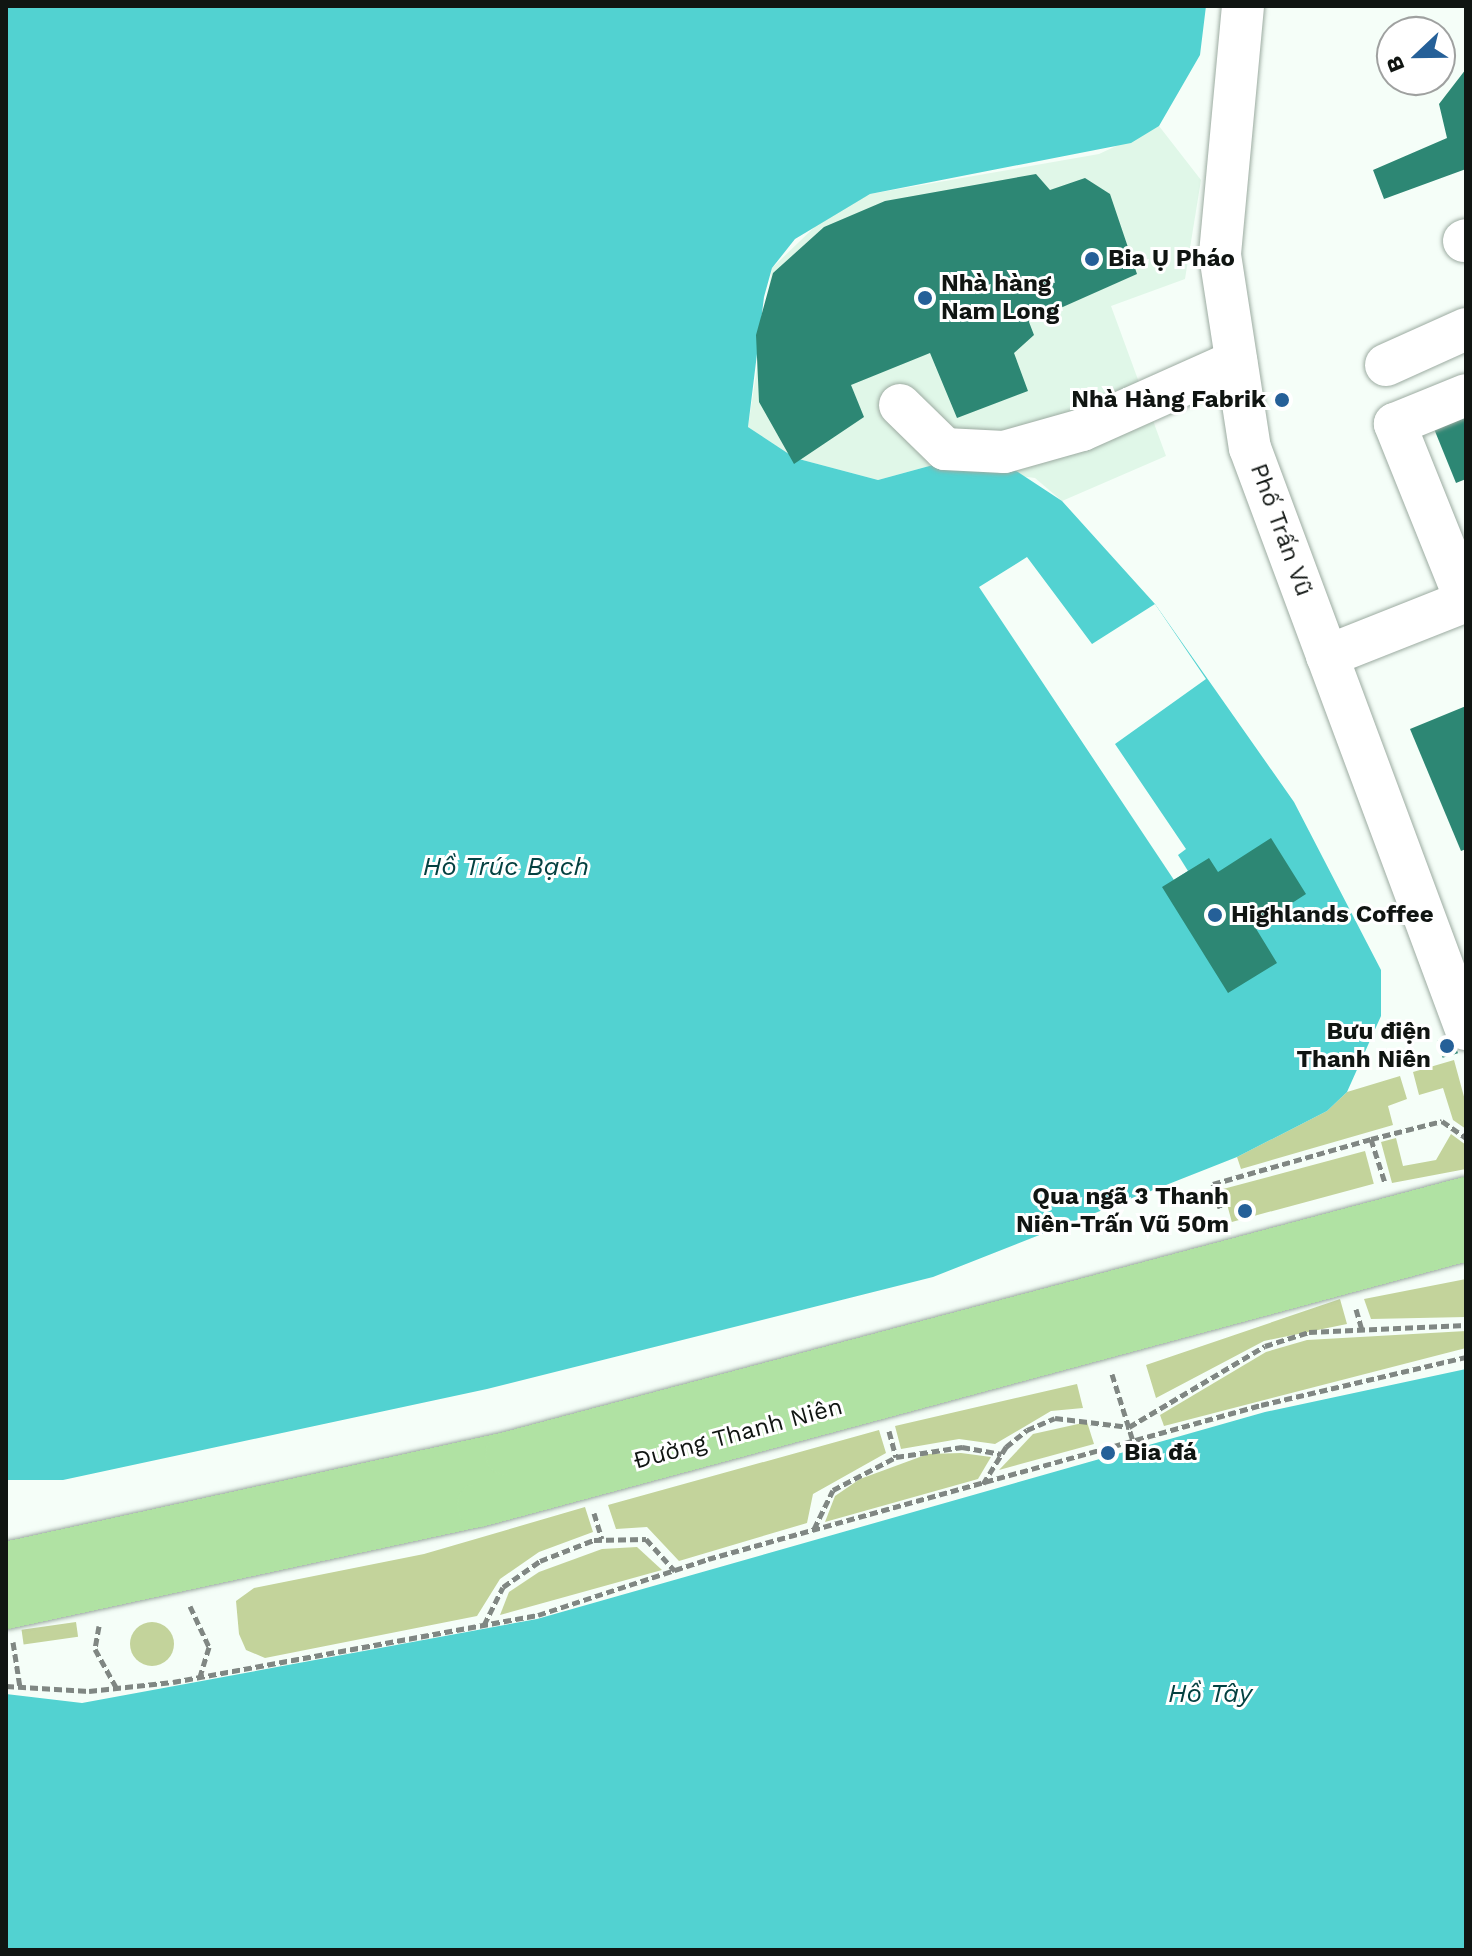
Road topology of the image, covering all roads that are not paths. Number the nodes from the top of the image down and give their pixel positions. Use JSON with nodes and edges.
{"nodes":[{"id":1,"x":1243,"y":6,"type":"edge"},
{"id":2,"x":1466,"y":329,"type":"edge"},
{"id":3,"x":1236,"y":361,"type":"junction"},
{"id":4,"x":1386,"y":365,"type":"dead end"},
{"id":5,"x":1466,"y":395,"type":"edge"},
{"id":6,"x":900,"y":405,"type":"dead end"},
{"id":7,"x":1466,"y":602,"type":"edge"},
{"id":8,"x":1327,"y":656,"type":"junction"},
{"id":9,"x":1466,"y":1029,"type":"edge"},
{"id":10,"x":1466,"y":1199,"type":"edge"},
{"id":11,"x":1466,"y":1239,"type":"edge"},
{"id":12,"x":6,"y":1564,"type":"edge"},
{"id":13,"x":8,"y":1616,"type":"edge"}],
"edges":[{"from":1,"to":3,"type":"street","name":"Phố Trấn Vũ"},
{"from":2,"to":4,"type":"street"},
{"from":3,"to":6,"type":"street"},
{"from":3,"to":8,"type":"street","name":"Phố Trấn Vũ"},
{"from":5,"to":7,"type":"street"},
{"from":7,"to":8,"type":"street"},
{"from":8,"to":9,"type":"street","name":"Phố Trấn Vũ"},
{"from":10,"to":12,"type":"main road","name":"Đường Thanh Niên"},
{"from":11,"to":13,"type":"main road","name":"Đường Thanh Niên"}]}
